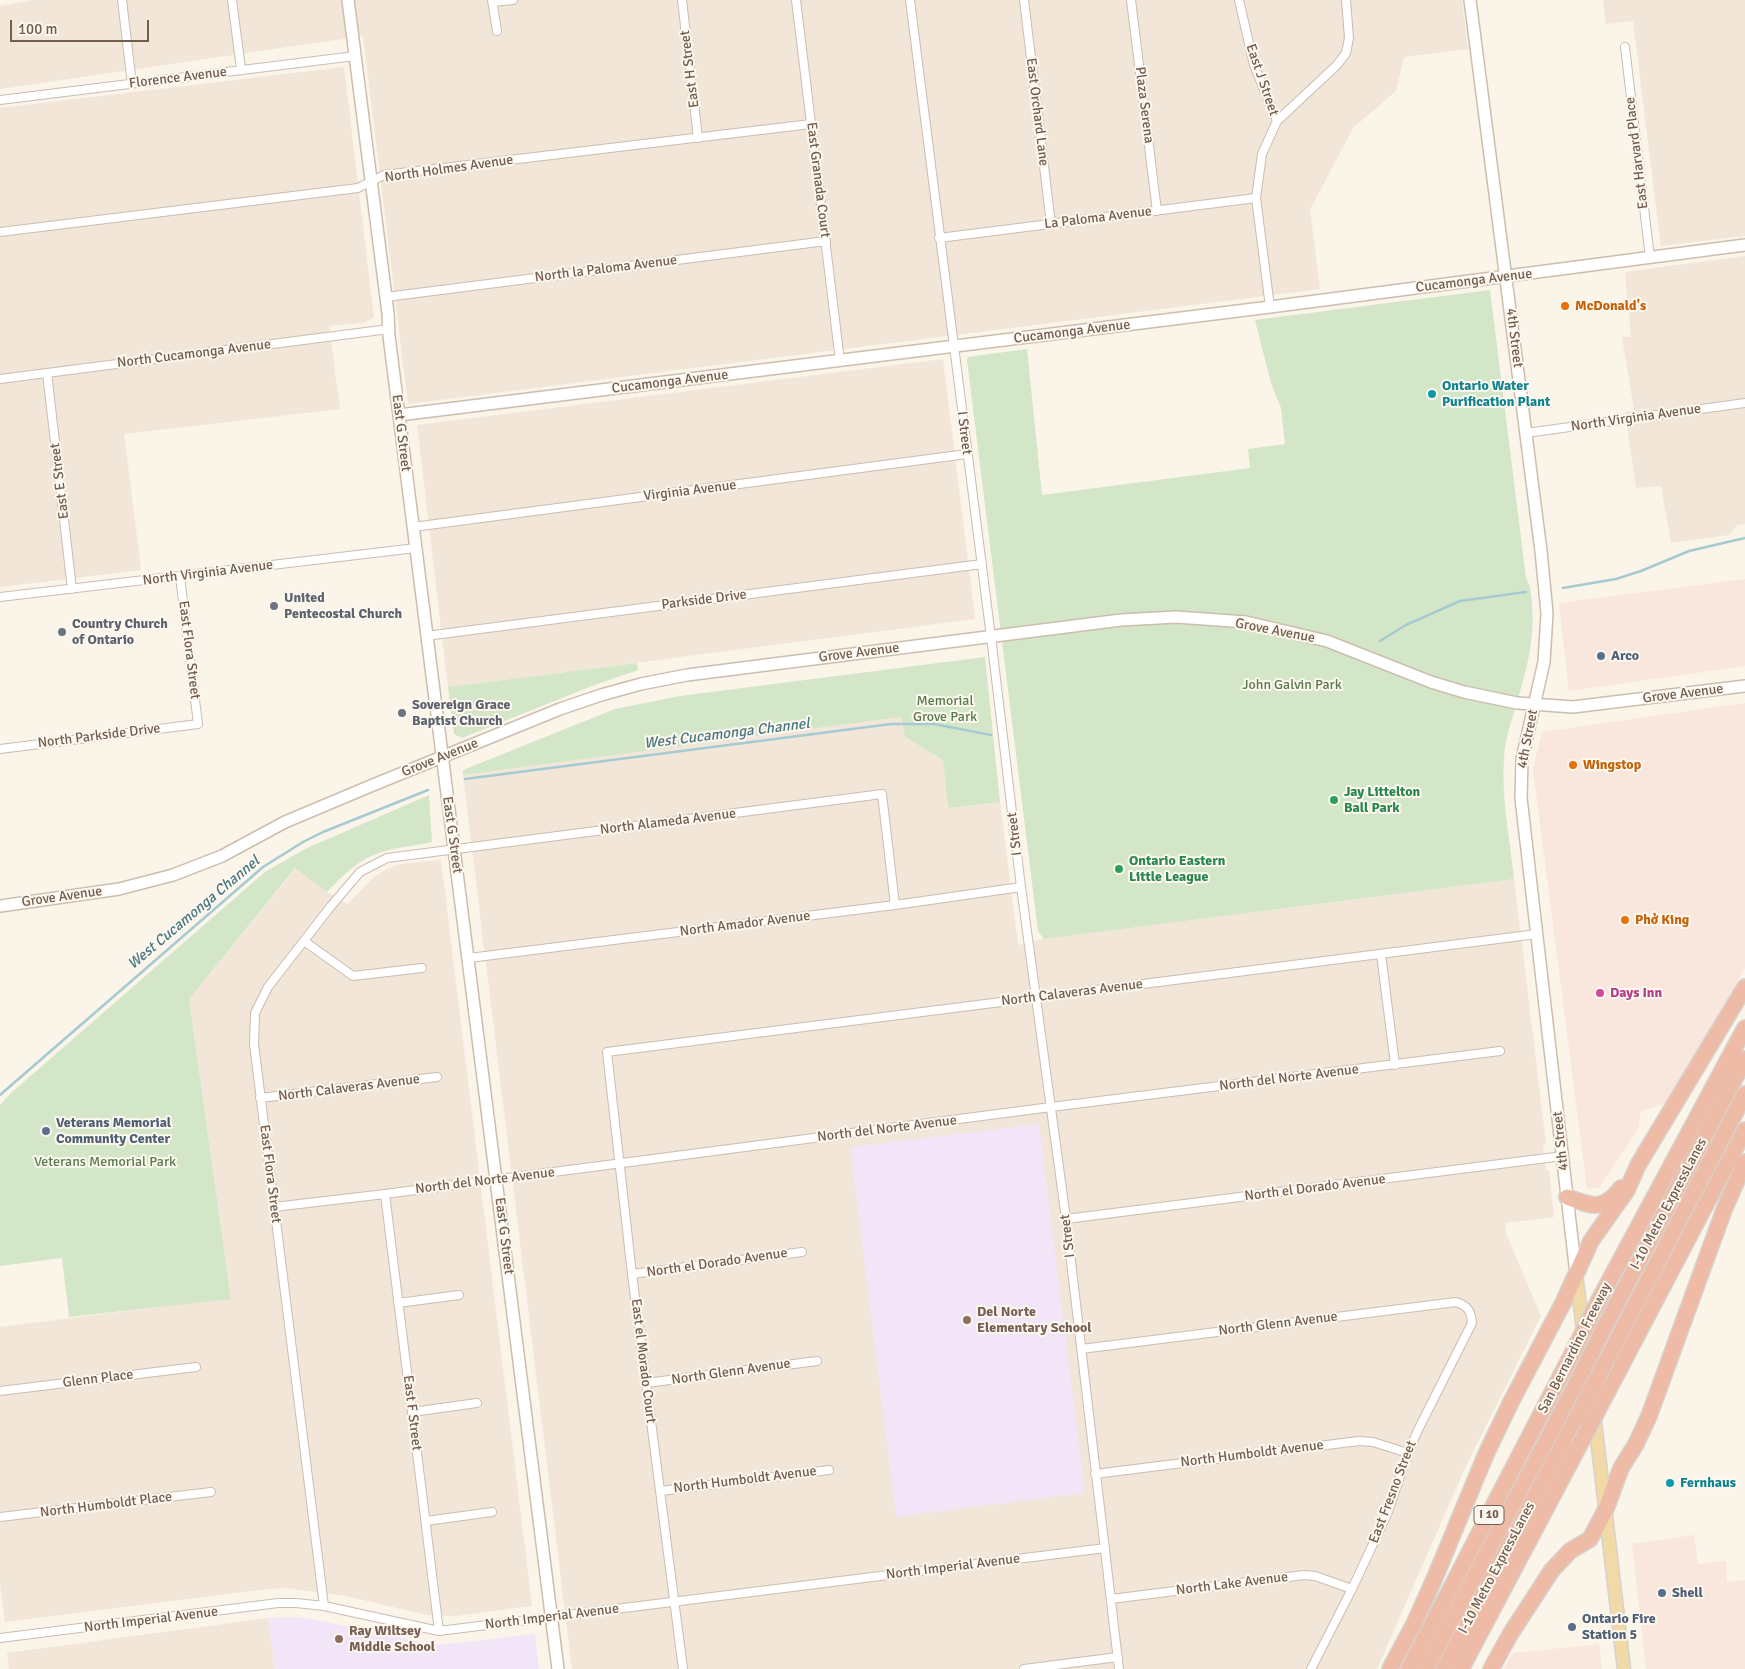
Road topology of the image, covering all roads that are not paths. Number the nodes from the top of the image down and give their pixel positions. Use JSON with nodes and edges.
{"nodes":[{"id":1,"x":122,"y":0,"type":"edge"},
{"id":2,"x":232,"y":0,"type":"edge"},
{"id":3,"x":348,"y":0,"type":"edge"},
{"id":4,"x":512,"y":0,"type":"edge"},
{"id":5,"x":682,"y":0,"type":"edge"},
{"id":6,"x":796,"y":0,"type":"edge"},
{"id":7,"x":910,"y":0,"type":"edge"},
{"id":8,"x":1024,"y":0,"type":"edge"},
{"id":9,"x":1131,"y":0,"type":"edge"},
{"id":10,"x":1238,"y":0,"type":"edge"},
{"id":11,"x":1346,"y":0,"type":"edge"},
{"id":12,"x":1470,"y":0,"type":"edge"},
{"id":13,"x":492,"y":1,"type":"edge"},
{"id":14,"x":497,"y":31,"type":"dead end"},
{"id":15,"x":1625,"y":47,"type":"dead end"},
{"id":16,"x":355,"y":56,"type":"junction"},
{"id":17,"x":241,"y":69,"type":"junction"},
{"id":18,"x":132,"y":84,"type":"junction"},
{"id":19,"x":0,"y":100,"type":"edge"},
{"id":20,"x":1277,"y":121,"type":"junction"},
{"id":21,"x":811,"y":124,"type":"junction"},
{"id":22,"x":698,"y":138,"type":"junction"},
{"id":23,"x":371,"y":182,"type":"junction"},
{"id":24,"x":1256,"y":198,"type":"junction"},
{"id":25,"x":1156,"y":211,"type":"junction"},
{"id":26,"x":1051,"y":224,"type":"junction"},
{"id":27,"x":0,"y":232,"type":"edge"},
{"id":28,"x":939,"y":238,"type":"junction"},
{"id":29,"x":826,"y":241,"type":"junction"},
{"id":30,"x":1745,"y":245,"type":"edge"},
{"id":31,"x":1650,"y":258,"type":"junction"},
{"id":32,"x":1506,"y":276,"type":"junction"},
{"id":33,"x":386,"y":297,"type":"junction"},
{"id":34,"x":1270,"y":307,"type":"junction"},
{"id":35,"x":389,"y":329,"type":"junction"},
{"id":36,"x":953,"y":346,"type":"junction"},
{"id":37,"x":840,"y":361,"type":"junction"},
{"id":38,"x":47,"y":373,"type":"junction"},
{"id":39,"x":0,"y":379,"type":"edge"},
{"id":40,"x":1745,"y":403,"type":"edge"},
{"id":41,"x":399,"y":415,"type":"junction"},
{"id":42,"x":1526,"y":433,"type":"junction"},
{"id":43,"x":967,"y":454,"type":"junction"},
{"id":44,"x":413,"y":527,"type":"junction"},
{"id":45,"x":416,"y":548,"type":"junction"},
{"id":46,"x":982,"y":564,"type":"junction"},
{"id":47,"x":180,"y":577,"type":"junction"},
{"id":48,"x":72,"y":589,"type":"junction"},
{"id":49,"x":0,"y":598,"type":"edge"},
{"id":50,"x":426,"y":636,"type":"junction"},
{"id":51,"x":991,"y":637,"type":"junction"},
{"id":52,"x":1745,"y":686,"type":"edge"},
{"id":53,"x":1534,"y":705,"type":"junction"},
{"id":54,"x":198,"y":724,"type":"joint"},
{"id":55,"x":0,"y":749,"type":"edge"},
{"id":56,"x":442,"y":758,"type":"junction"},
{"id":57,"x":454,"y":849,"type":"junction"},
{"id":58,"x":1021,"y":887,"type":"junction"},
{"id":59,"x":895,"y":905,"type":"junction"},
{"id":60,"x":0,"y":906,"type":"edge"},
{"id":61,"x":1537,"y":934,"type":"junction"},
{"id":62,"x":304,"y":941,"type":"junction"},
{"id":63,"x":1381,"y":954,"type":"junction"},
{"id":64,"x":469,"y":958,"type":"junction"},
{"id":65,"x":422,"y":968,"type":"dead end"},
{"id":66,"x":1745,"y":987,"type":"edge"},
{"id":67,"x":1037,"y":997,"type":"junction"},
{"id":68,"x":1745,"y":1028,"type":"edge"},
{"id":69,"x":1500,"y":1051,"type":"dead end"},
{"id":70,"x":606,"y":1052,"type":"joint"},
{"id":71,"x":1745,"y":1059,"type":"edge"},
{"id":72,"x":1395,"y":1065,"type":"junction"},
{"id":73,"x":437,"y":1077,"type":"dead end"},
{"id":74,"x":1745,"y":1094,"type":"edge"},
{"id":75,"x":260,"y":1098,"type":"junction"},
{"id":76,"x":1051,"y":1108,"type":"junction"},
{"id":77,"x":1745,"y":1130,"type":"edge"},
{"id":78,"x":1563,"y":1156,"type":"junction"},
{"id":79,"x":1745,"y":1162,"type":"edge"},
{"id":80,"x":620,"y":1164,"type":"junction"},
{"id":81,"x":1638,"y":1165,"type":"junction"},
{"id":82,"x":496,"y":1180,"type":"junction"},
{"id":83,"x":385,"y":1194,"type":"junction"},
{"id":84,"x":1567,"y":1197,"type":"junction"},
{"id":85,"x":274,"y":1207,"type":"junction"},
{"id":86,"x":1066,"y":1219,"type":"junction"},
{"id":87,"x":802,"y":1252,"type":"dead end"},
{"id":88,"x":632,"y":1274,"type":"junction"},
{"id":89,"x":1576,"y":1274,"type":"junction"},
{"id":90,"x":458,"y":1295,"type":"dead end"},
{"id":91,"x":398,"y":1302,"type":"junction"},
{"id":92,"x":1471,"y":1313,"type":"joint"},
{"id":93,"x":1081,"y":1349,"type":"junction"},
{"id":94,"x":817,"y":1361,"type":"dead end"},
{"id":95,"x":196,"y":1367,"type":"dead end"},
{"id":96,"x":646,"y":1383,"type":"junction"},
{"id":97,"x":0,"y":1391,"type":"edge"},
{"id":98,"x":477,"y":1403,"type":"dead end"},
{"id":99,"x":412,"y":1412,"type":"junction"},
{"id":100,"x":1408,"y":1454,"type":"junction"},
{"id":101,"x":829,"y":1470,"type":"dead end"},
{"id":102,"x":1095,"y":1474,"type":"junction"},
{"id":103,"x":661,"y":1491,"type":"junction"},
{"id":104,"x":211,"y":1492,"type":"dead end"},
{"id":105,"x":1606,"y":1509,"type":"junction"},
{"id":106,"x":492,"y":1512,"type":"dead end"},
{"id":107,"x":0,"y":1518,"type":"edge"},
{"id":108,"x":426,"y":1521,"type":"junction"},
{"id":109,"x":1105,"y":1548,"type":"junction"},
{"id":110,"x":1352,"y":1589,"type":"junction"},
{"id":111,"x":1111,"y":1599,"type":"junction"},
{"id":112,"x":674,"y":1602,"type":"junction"},
{"id":113,"x":324,"y":1606,"type":"junction"},
{"id":114,"x":551,"y":1618,"type":"junction"},
{"id":115,"x":439,"y":1631,"type":"junction"},
{"id":116,"x":0,"y":1638,"type":"edge"},
{"id":117,"x":1118,"y":1657,"type":"junction"},
{"id":118,"x":558,"y":1669,"type":"edge"},
{"id":119,"x":683,"y":1669,"type":"edge"},
{"id":120,"x":1024,"y":1669,"type":"edge"},
{"id":121,"x":1120,"y":1669,"type":"edge"},
{"id":122,"x":1311,"y":1669,"type":"edge"},
{"id":123,"x":1390,"y":1669,"type":"edge"},
{"id":124,"x":1409,"y":1669,"type":"edge"},
{"id":125,"x":1426,"y":1669,"type":"edge"},
{"id":126,"x":1444,"y":1669,"type":"edge"},
{"id":127,"x":1461,"y":1669,"type":"edge"},
{"id":128,"x":1491,"y":1669,"type":"edge"},
{"id":129,"x":1624,"y":1669,"type":"edge"}],
"edges":[{"from":1,"to":18,"type":"street"},
{"from":2,"to":17,"type":"street"},
{"from":3,"to":16,"type":"main road","name":"East G Street"},
{"from":4,"to":13,"type":"street"},
{"from":5,"to":22,"type":"street","name":"East H Street"},
{"from":6,"to":21,"type":"street","name":"East Granada Court"},
{"from":7,"to":28,"type":"street","name":"I Street"},
{"from":8,"to":26,"type":"street","name":"East Orchard Lane"},
{"from":9,"to":25,"type":"street","name":"Plaza Serena"},
{"from":10,"to":20,"type":"street","name":"East J Street"},
{"from":11,"to":20,"type":"street"},
{"from":12,"to":32,"type":"main road","name":"4th Street"},
{"from":13,"to":14,"type":"street"},
{"from":15,"to":31,"type":"street","name":"East Harvard Place"},
{"from":16,"to":17,"type":"street","name":"Florence Avenue"},
{"from":16,"to":23,"type":"main road","name":"East G Street"},
{"from":17,"to":18,"type":"street","name":"Florence Avenue"},
{"from":18,"to":19,"type":"street","name":"Florence Avenue"},
{"from":20,"to":24,"type":"street","name":"East J Street"},
{"from":21,"to":22,"type":"street","name":"North Holmes Avenue"},
{"from":21,"to":29,"type":"street","name":"East Granada Court"},
{"from":22,"to":23,"type":"street","name":"North Holmes Avenue"},
{"from":23,"to":27,"type":"street","name":"North Holmes Avenue"},
{"from":23,"to":33,"type":"main road","name":"East G Street"},
{"from":24,"to":25,"type":"street","name":"La Paloma Avenue"},
{"from":24,"to":34,"type":"street","name":"East J Street"},
{"from":25,"to":26,"type":"street","name":"La Paloma Avenue"},
{"from":26,"to":28,"type":"street","name":"La Paloma Avenue"},
{"from":28,"to":36,"type":"street","name":"I Street"},
{"from":29,"to":33,"type":"street","name":"North la Paloma Avenue"},
{"from":29,"to":37,"type":"street","name":"East Granada Court"},
{"from":30,"to":31,"type":"main road","name":"Cucamonga Avenue"},
{"from":31,"to":32,"type":"main road","name":"Cucamonga Avenue"},
{"from":32,"to":34,"type":"main road","name":"Cucamonga Avenue"},
{"from":32,"to":42,"type":"main road","name":"4th Street"},
{"from":33,"to":35,"type":"main road","name":"East G Street"},
{"from":34,"to":36,"type":"main road","name":"Cucamonga Avenue"},
{"from":35,"to":38,"type":"street","name":"North Cucamonga Avenue"},
{"from":35,"to":41,"type":"main road","name":"East G Street"},
{"from":36,"to":37,"type":"main road","name":"Cucamonga Avenue"},
{"from":36,"to":43,"type":"street","name":"I Street"},
{"from":37,"to":41,"type":"main road","name":"Cucamonga Avenue"},
{"from":38,"to":39,"type":"street","name":"North Cucamonga Avenue"},
{"from":38,"to":48,"type":"street","name":"East E Street"},
{"from":40,"to":42,"type":"street","name":"North Virginia Avenue"},
{"from":41,"to":44,"type":"main road","name":"East G Street"},
{"from":42,"to":53,"type":"main road","name":"4th Street"},
{"from":43,"to":44,"type":"street","name":"Virginia Avenue"},
{"from":43,"to":46,"type":"street","name":"I Street"},
{"from":44,"to":45,"type":"main road","name":"East G Street"},
{"from":45,"to":47,"type":"street","name":"North Virginia Avenue"},
{"from":45,"to":50,"type":"main road","name":"East G Street"},
{"from":46,"to":50,"type":"street","name":"Parkside Drive"},
{"from":46,"to":51,"type":"street","name":"I Street"},
{"from":47,"to":48,"type":"street","name":"North Virginia Avenue"},
{"from":47,"to":54,"type":"street","name":"East Flora Street"},
{"from":48,"to":49,"type":"street","name":"North Virginia Avenue"},
{"from":50,"to":56,"type":"main road","name":"East G Street"},
{"from":51,"to":53,"type":"main road","name":"Grove Avenue"},
{"from":51,"to":56,"type":"main road","name":"Grove Avenue"},
{"from":51,"to":58,"type":"street","name":"I Street"},
{"from":52,"to":53,"type":"main road","name":"Grove Avenue"},
{"from":53,"to":61,"type":"main road","name":"4th Street"},
{"from":54,"to":55,"type":"street","name":"North Parkside Drive"},
{"from":56,"to":57,"type":"main road","name":"East G Street"},
{"from":56,"to":60,"type":"main road","name":"Grove Avenue"},
{"from":57,"to":59,"type":"street","name":"North Alameda Avenue"},
{"from":57,"to":62,"type":"street","name":"East Flora Street"},
{"from":57,"to":64,"type":"main road","name":"East G Street"},
{"from":58,"to":59,"type":"street","name":"North Amador Avenue"},
{"from":58,"to":67,"type":"street","name":"I Street"},
{"from":59,"to":64,"type":"street","name":"North Amador Avenue"},
{"from":61,"to":63,"type":"street","name":"North Calaveras Avenue"},
{"from":61,"to":78,"type":"main road","name":"4th Street"},
{"from":62,"to":65,"type":"street"},
{"from":62,"to":75,"type":"street","name":"East Flora Street"},
{"from":63,"to":67,"type":"street","name":"North Calaveras Avenue"},
{"from":63,"to":72,"type":"street"},
{"from":64,"to":82,"type":"main road","name":"East G Street"},
{"from":66,"to":81,"type":"highway"},
{"from":67,"to":70,"type":"street","name":"North Calaveras Avenue"},
{"from":67,"to":76,"type":"street","name":"I Street"},
{"from":68,"to":124,"type":"highway","name":"San Bernardino Freeway","number":"I 10","bridge":true},
{"from":69,"to":72,"type":"street","name":"North del Norte Avenue"},
{"from":70,"to":80,"type":"street","name":"East el Morado Court"},
{"from":71,"to":125,"type":"highway","name":"I-10 Metro ExpressLanes","bridge":true},
{"from":72,"to":76,"type":"street","name":"North del Norte Avenue"},
{"from":73,"to":75,"type":"street","name":"North Calaveras Avenue"},
{"from":74,"to":126,"type":"highway","name":"I-10 Metro ExpressLanes","bridge":true},
{"from":75,"to":85,"type":"street","name":"East Flora Street"},
{"from":76,"to":80,"type":"street","name":"North del Norte Avenue"},
{"from":76,"to":86,"type":"street","name":"I Street"},
{"from":77,"to":127,"type":"highway","bridge":true},
{"from":78,"to":84,"type":"main road","name":"4th Street"},
{"from":78,"to":86,"type":"street","name":"North el Dorado Avenue"},
{"from":79,"to":105,"type":"highway"},
{"from":80,"to":82,"type":"street","name":"North del Norte Avenue"},
{"from":80,"to":88,"type":"street","name":"East el Morado Court"},
{"from":81,"to":84,"type":"highway"},
{"from":81,"to":89,"type":"highway"},
{"from":82,"to":83,"type":"street","name":"North del Norte Avenue"},
{"from":82,"to":114,"type":"main road","name":"East G Street"},
{"from":83,"to":85,"type":"street","name":"North del Norte Avenue"},
{"from":83,"to":91,"type":"street","name":"East F Street"},
{"from":84,"to":89,"type":"main road","name":"4th Street"},
{"from":85,"to":113,"type":"street","name":"East Flora Street"},
{"from":86,"to":93,"type":"street","name":"I Street"},
{"from":87,"to":88,"type":"street","name":"North el Dorado Avenue"},
{"from":88,"to":96,"type":"street","name":"East el Morado Court"},
{"from":89,"to":105,"type":"main road","name":"4th Street"},
{"from":89,"to":123,"type":"highway"},
{"from":90,"to":91,"type":"street"},
{"from":91,"to":99,"type":"street","name":"East F Street"},
{"from":92,"to":93,"type":"street","name":"North Glenn Avenue"},
{"from":92,"to":100,"type":"street","name":"East Fresno Street"},
{"from":93,"to":102,"type":"street","name":"I Street"},
{"from":94,"to":96,"type":"street","name":"North Glenn Avenue"},
{"from":95,"to":97,"type":"street","name":"Glenn Place"},
{"from":96,"to":103,"type":"street","name":"East el Morado Court"},
{"from":98,"to":99,"type":"street"},
{"from":99,"to":108,"type":"street","name":"East F Street"},
{"from":100,"to":102,"type":"street","name":"North Humboldt Avenue"},
{"from":100,"to":110,"type":"street","name":"East Fresno Street"},
{"from":101,"to":103,"type":"street","name":"North Humboldt Avenue"},
{"from":102,"to":109,"type":"street","name":"I Street"},
{"from":103,"to":112,"type":"street","name":"East el Morado Court"},
{"from":104,"to":107,"type":"street","name":"North Humboldt Place"},
{"from":105,"to":128,"type":"highway"},
{"from":105,"to":129,"type":"main road","name":"4th Street"},
{"from":106,"to":108,"type":"street"},
{"from":108,"to":115,"type":"street","name":"East F Street"},
{"from":109,"to":111,"type":"street","name":"I Street"},
{"from":109,"to":112,"type":"street","name":"North Imperial Avenue"},
{"from":110,"to":111,"type":"street","name":"North Lake Avenue"},
{"from":110,"to":122,"type":"street","name":"East Fresno Street"},
{"from":111,"to":117,"type":"street","name":"I Street"},
{"from":112,"to":114,"type":"street","name":"North Imperial Avenue"},
{"from":112,"to":119,"type":"street","name":"East el Morado Court"},
{"from":113,"to":115,"type":"street","name":"North Imperial Avenue"},
{"from":113,"to":116,"type":"street","name":"North Imperial Avenue"},
{"from":114,"to":115,"type":"street","name":"North Imperial Avenue"},
{"from":114,"to":118,"type":"main road","name":"East G Street"},
{"from":117,"to":120,"type":"street"},
{"from":117,"to":121,"type":"street","name":"I Street"}]}
